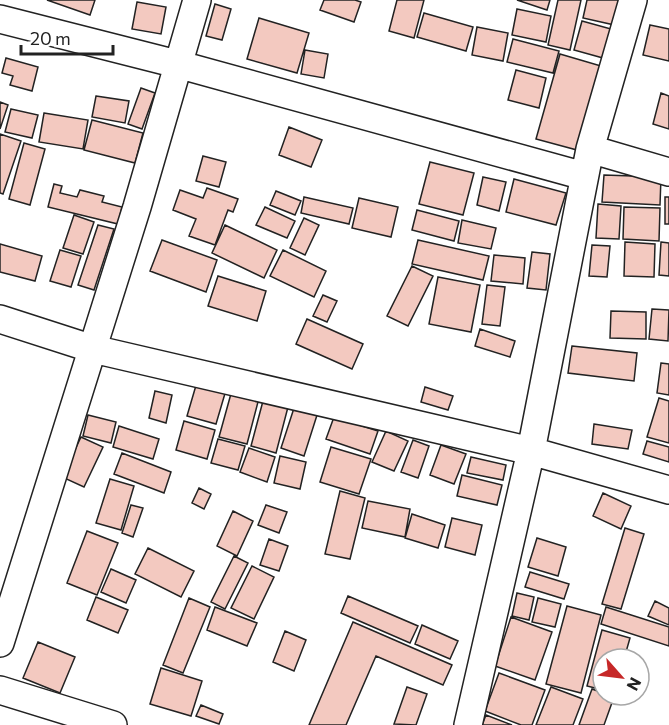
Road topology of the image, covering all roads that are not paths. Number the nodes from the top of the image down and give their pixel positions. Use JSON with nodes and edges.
{"nodes":[{"id":1,"x":197,"y":0,"type":"edge"},
{"id":2,"x":633,"y":0,"type":"edge"},
{"id":3,"x":0,"y":19,"type":"edge"},
{"id":4,"x":177,"y":64,"type":"junction"},
{"id":5,"x":590,"y":149,"type":"junction"},
{"id":6,"x":669,"y":172,"type":"edge"},
{"id":7,"x":584,"y":176,"type":"junction"},
{"id":8,"x":0,"y":319,"type":"edge"},
{"id":9,"x":93,"y":349,"type":"junction"},
{"id":10,"x":531,"y":451,"type":"junction"},
{"id":11,"x":669,"y":490,"type":"edge"},
{"id":12,"x":0,"y":643,"type":"edge"},
{"id":13,"x":0,"y":690,"type":"edge"},
{"id":14,"x":113,"y":725,"type":"edge"},
{"id":15,"x":468,"y":725,"type":"edge"}],
"edges":[{"from":1,"to":4,"type":"street"},
{"from":2,"to":5,"type":"street"},
{"from":3,"to":4,"type":"street"},
{"from":4,"to":7,"type":"street"},
{"from":4,"to":9,"type":"street"},
{"from":5,"to":6,"type":"street"},
{"from":5,"to":7,"type":"street"},
{"from":7,"to":10,"type":"street"},
{"from":8,"to":9,"type":"street"},
{"from":9,"to":10,"type":"street"},
{"from":9,"to":12,"type":"street"},
{"from":10,"to":11,"type":"street"},
{"from":10,"to":15,"type":"street"},
{"from":13,"to":14,"type":"street"}]}
